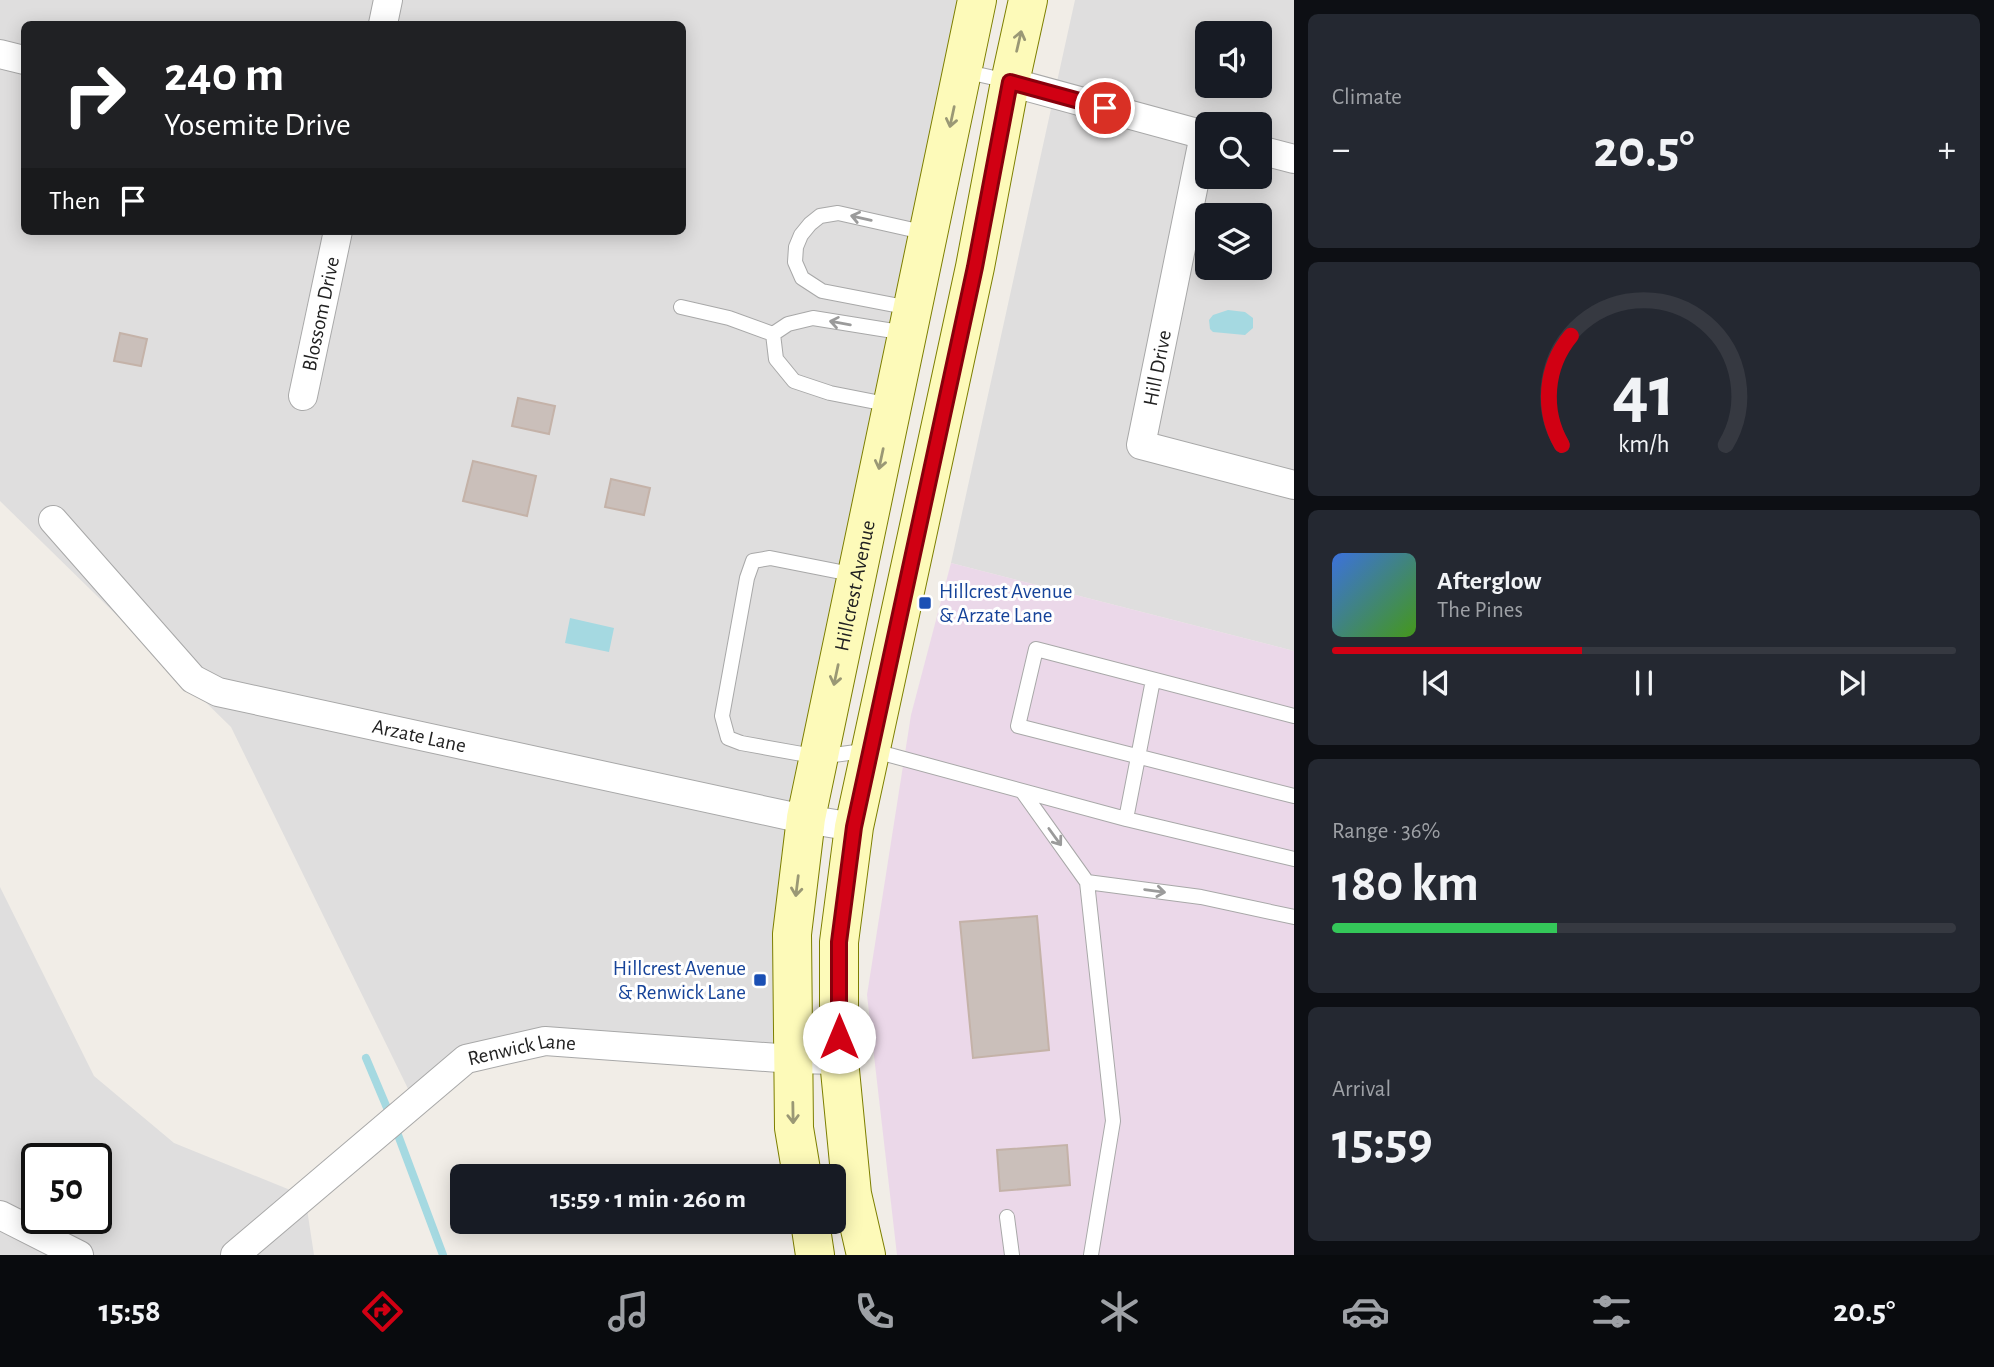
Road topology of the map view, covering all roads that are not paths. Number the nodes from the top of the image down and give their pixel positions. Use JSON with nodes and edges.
{"nodes":[{"id":1,"x":388,"y":0,"type":"edge"},
{"id":2,"x":977,"y":0,"type":"edge"},
{"id":3,"x":1028,"y":0,"type":"edge"},
{"id":4,"x":384,"y":21,"type":"edge"},
{"id":5,"x":0,"y":54,"type":"edge"},
{"id":6,"x":21,"y":59,"type":"edge"},
{"id":7,"x":962,"y":71,"type":"junction"},
{"id":8,"x":1010,"y":82,"type":"junction"},
{"id":9,"x":1195,"y":133,"type":"edge"},
{"id":10,"x":1272,"y":153,"type":"edge"},
{"id":11,"x":1294,"y":159,"type":"edge"},
{"id":12,"x":1195,"y":188,"type":"edge"},
{"id":13,"x":928,"y":233,"type":"junction"},
{"id":14,"x":337,"y":235,"type":"edge"},
{"id":15,"x":681,"y":307,"type":"dead end"},
{"id":16,"x":910,"y":321,"type":"junction"},
{"id":17,"x":773,"y":334,"type":"junction"},
{"id":18,"x":303,"y":396,"type":"dead end"},
{"id":19,"x":892,"y":405,"type":"junction"},
{"id":20,"x":1294,"y":485,"type":"edge"},
{"id":21,"x":53,"y":520,"type":"dead end"},
{"id":22,"x":857,"y":575,"type":"junction"},
{"id":23,"x":1153,"y":680,"type":"junction"},
{"id":24,"x":1294,"y":716,"type":"edge"},
{"id":25,"x":871,"y":750,"type":"junction"},
{"id":26,"x":1138,"y":756,"type":"junction"},
{"id":27,"x":819,"y":757,"type":"junction"},
{"id":28,"x":1022,"y":791,"type":"junction"},
{"id":29,"x":1294,"y":796,"type":"edge"},
{"id":30,"x":806,"y":818,"type":"junction"},
{"id":31,"x":1126,"y":819,"type":"junction"},
{"id":32,"x":854,"y":827,"type":"junction"},
{"id":33,"x":1294,"y":859,"type":"edge"},
{"id":34,"x":1087,"y":882,"type":"junction"},
{"id":35,"x":1294,"y":917,"type":"edge"},
{"id":36,"x":792,"y":1059,"type":"junction"},
{"id":37,"x":839,"y":1060,"type":"junction"},
{"id":38,"x":800,"y":1164,"type":"edge"},
{"id":39,"x":0,"y":1215,"type":"edge"},
{"id":40,"x":1007,"y":1217,"type":"dead end"},
{"id":41,"x":812,"y":1234,"type":"edge"},
{"id":42,"x":66,"y":1252,"type":"edge"},
{"id":43,"x":235,"y":1255,"type":"edge"},
{"id":44,"x":816,"y":1255,"type":"edge"},
{"id":45,"x":866,"y":1255,"type":"edge"},
{"id":46,"x":1012,"y":1255,"type":"edge"},
{"id":47,"x":1091,"y":1255,"type":"edge"}],
"edges":[{"from":1,"to":4,"type":"street"},
{"from":2,"to":7,"type":"main road","name":"Hillcrest Avenue"},
{"from":8,"to":3,"type":"main road","one_way":true},
{"from":5,"to":6,"type":"street"},
{"from":7,"to":8,"type":"lane"},
{"from":7,"to":13,"type":"main road","name":"Hillcrest Avenue","one_way":true},
{"from":8,"to":9,"type":"street"},
{"from":8,"to":25,"type":"main road"},
{"from":10,"to":11,"type":"street"},
{"from":12,"to":20,"type":"street","name":"Hill Drive"},
{"from":13,"to":16,"type":"main road","name":"Hillcrest Avenue"},
{"from":13,"to":16,"type":"lane","one_way":true},
{"from":14,"to":18,"type":"street","name":"Blossom Drive"},
{"from":15,"to":17,"type":"lane"},
{"from":16,"to":17,"type":"lane","one_way":true},
{"from":16,"to":19,"type":"main road","name":"Hillcrest Avenue"},
{"from":17,"to":19,"type":"lane"},
{"from":19,"to":22,"type":"main road","name":"Hillcrest Avenue","one_way":true},
{"from":21,"to":30,"type":"street","name":"Arzate Lane"},
{"from":22,"to":27,"type":"main road","name":"Hillcrest Avenue","one_way":true},
{"from":22,"to":27,"type":"lane"},
{"from":23,"to":24,"type":"lane"},
{"from":23,"to":26,"type":"lane"},
{"from":23,"to":26,"type":"lane"},
{"from":25,"to":27,"type":"lane"},
{"from":25,"to":28,"type":"lane"},
{"from":25,"to":32,"type":"main road"},
{"from":26,"to":29,"type":"lane"},
{"from":26,"to":31,"type":"lane"},
{"from":27,"to":30,"type":"main road","name":"Hillcrest Avenue"},
{"from":28,"to":31,"type":"lane"},
{"from":28,"to":34,"type":"lane","one_way":true},
{"from":30,"to":32,"type":"street","name":"Arzate Lane"},
{"from":30,"to":36,"type":"main road","name":"Hillcrest Avenue","one_way":true},
{"from":31,"to":33,"type":"lane"},
{"from":32,"to":37,"type":"main road"},
{"from":34,"to":35,"type":"lane","one_way":true},
{"from":34,"to":47,"type":"lane"},
{"from":36,"to":37,"type":"street","name":"Renwick Lane"},
{"from":36,"to":38,"type":"main road","name":"Hillcrest Avenue","one_way":true},
{"from":36,"to":43,"type":"street","name":"Renwick Lane"},
{"from":37,"to":45,"type":"main road"},
{"from":39,"to":42,"type":"street"},
{"from":40,"to":46,"type":"lane"},
{"from":41,"to":44,"type":"main road"}]}
